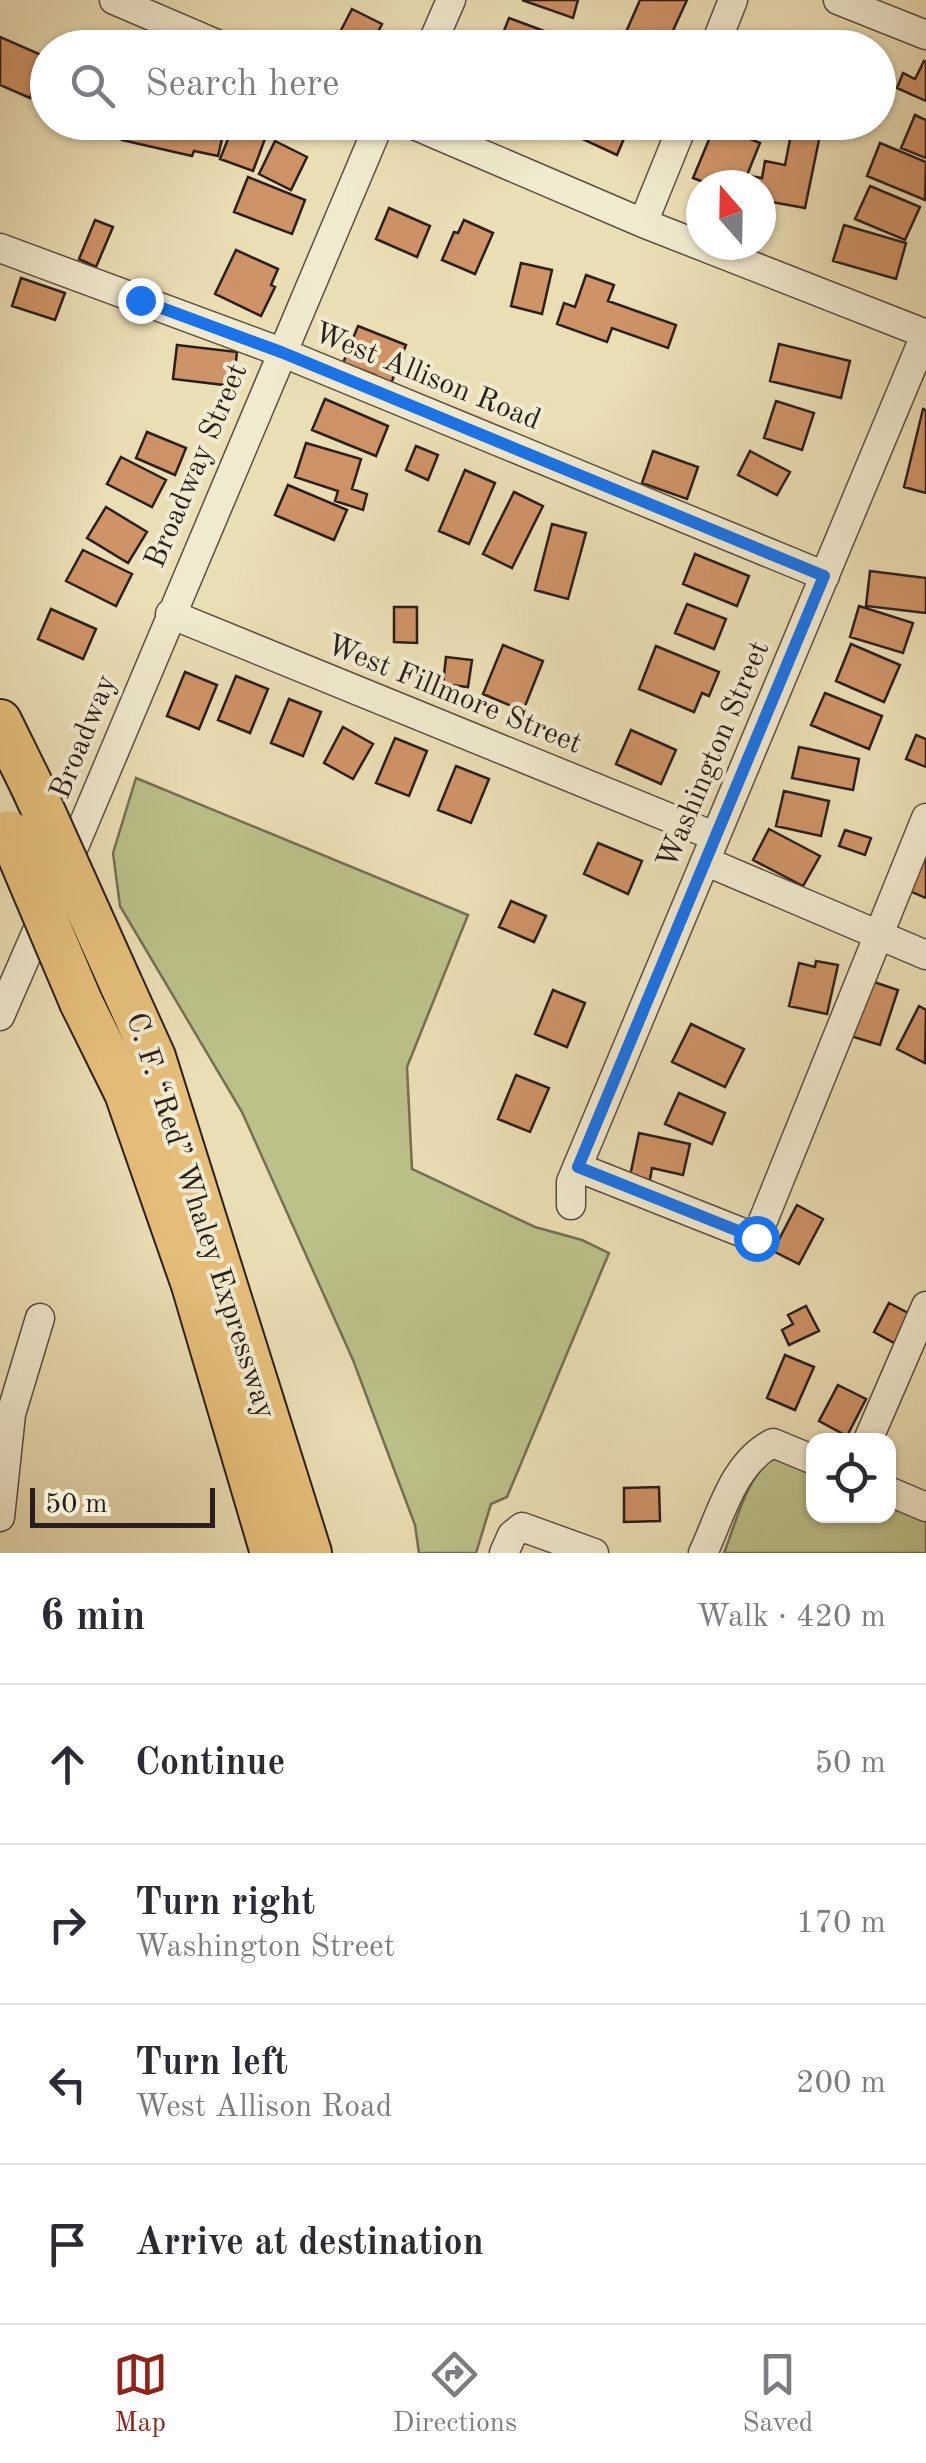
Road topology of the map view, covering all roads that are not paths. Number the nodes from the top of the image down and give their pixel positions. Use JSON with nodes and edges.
{"nodes":[{"id":1,"x":114,"y":0,"type":"edge"},
{"id":2,"x":451,"y":0,"type":"edge"},
{"id":3,"x":733,"y":0,"type":"edge"},
{"id":4,"x":838,"y":0,"type":"edge"},
{"id":5,"x":184,"y":30,"type":"edge"},
{"id":6,"x":438,"y":30,"type":"edge"},
{"id":7,"x":721,"y":30,"type":"edge"},
{"id":8,"x":926,"y":35,"type":"edge"},
{"id":9,"x":372,"y":140,"type":"edge"},
{"id":10,"x":449,"y":140,"type":"edge"},
{"id":11,"x":677,"y":140,"type":"edge"},
{"id":12,"x":643,"y":223,"type":"junction"},
{"id":13,"x":0,"y":248,"type":"edge"},
{"id":14,"x":926,"y":333,"type":"edge"},
{"id":15,"x":281,"y":352,"type":"junction"},
{"id":16,"x":824,"y":576,"type":"junction"},
{"id":17,"x":170,"y":614,"type":"junction"},
{"id":18,"x":0,"y":721,"type":"edge"},
{"id":19,"x":14,"y":811,"type":"edge"},
{"id":20,"x":926,"y":818,"type":"edge"},
{"id":21,"x":709,"y":848,"type":"junction"},
{"id":22,"x":879,"y":935,"type":"junction"},
{"id":23,"x":926,"y":955,"type":"edge"},
{"id":24,"x":0,"y":1016,"type":"edge"},
{"id":25,"x":578,"y":1167,"type":"junction"},
{"id":26,"x":570,"y":1205,"type":"dead end"},
{"id":27,"x":926,"y":1306,"type":"edge"},
{"id":28,"x":40,"y":1318,"type":"dead end"},
{"id":29,"x":4,"y":1431,"type":"edge"},
{"id":30,"x":871,"y":1433,"type":"edge"},
{"id":31,"x":806,"y":1457,"type":"edge"},
{"id":32,"x":896,"y":1495,"type":"edge"},
{"id":33,"x":926,"y":1507,"type":"edge"},
{"id":34,"x":0,"y":1517,"type":"edge"},
{"id":35,"x":272,"y":1553,"type":"edge"},
{"id":36,"x":310,"y":1553,"type":"edge"},
{"id":37,"x":504,"y":1553,"type":"edge"},
{"id":38,"x":594,"y":1553,"type":"edge"},
{"id":39,"x":703,"y":1553,"type":"edge"}],
"edges":[{"from":1,"to":5,"type":"street"},
{"from":2,"to":6,"type":"street"},
{"from":3,"to":7,"type":"street"},
{"from":4,"to":8,"type":"street"},
{"from":9,"to":15,"type":"street","name":"Broadway Street"},
{"from":10,"to":12,"type":"street"},
{"from":11,"to":12,"type":"street"},
{"from":12,"to":14,"type":"street"},
{"from":13,"to":15,"type":"street","name":"West Allison Road"},
{"from":14,"to":16,"type":"street","name":"Washington Street"},
{"from":15,"to":16,"type":"street","name":"West Allison Road"},
{"from":15,"to":17,"type":"street","name":"Broadway Street"},
{"from":16,"to":21,"type":"street","name":"Washington Street"},
{"from":17,"to":21,"type":"street","name":"West Fillmore Street"},
{"from":17,"to":24,"type":"street","name":"Broadway"},
{"from":18,"to":19,"type":"highway","name":"C. F. “Red” Whaley Expressway"},
{"from":19,"to":35,"type":"highway","name":"C. F. “Red” Whaley Expressway","bridge":true},
{"from":19,"to":36,"type":"highway","name":"C. F. “Red” Whaley Expressway","bridge":true},
{"from":20,"to":22,"type":"street"},
{"from":21,"to":22,"type":"street","name":"West Fillmore Street"},
{"from":21,"to":25,"type":"street","name":"Washington Street"},
{"from":22,"to":23,"type":"street","name":"West Fillmore Street"},
{"from":22,"to":25,"type":"street"},
{"from":25,"to":26,"type":"street","name":"Washington Street"},
{"from":27,"to":30,"type":"street"},
{"from":28,"to":29,"type":"street"},
{"from":29,"to":34,"type":"street"},
{"from":31,"to":39,"type":"street"},
{"from":32,"to":33,"type":"street"},
{"from":37,"to":38,"type":"street"}]}
